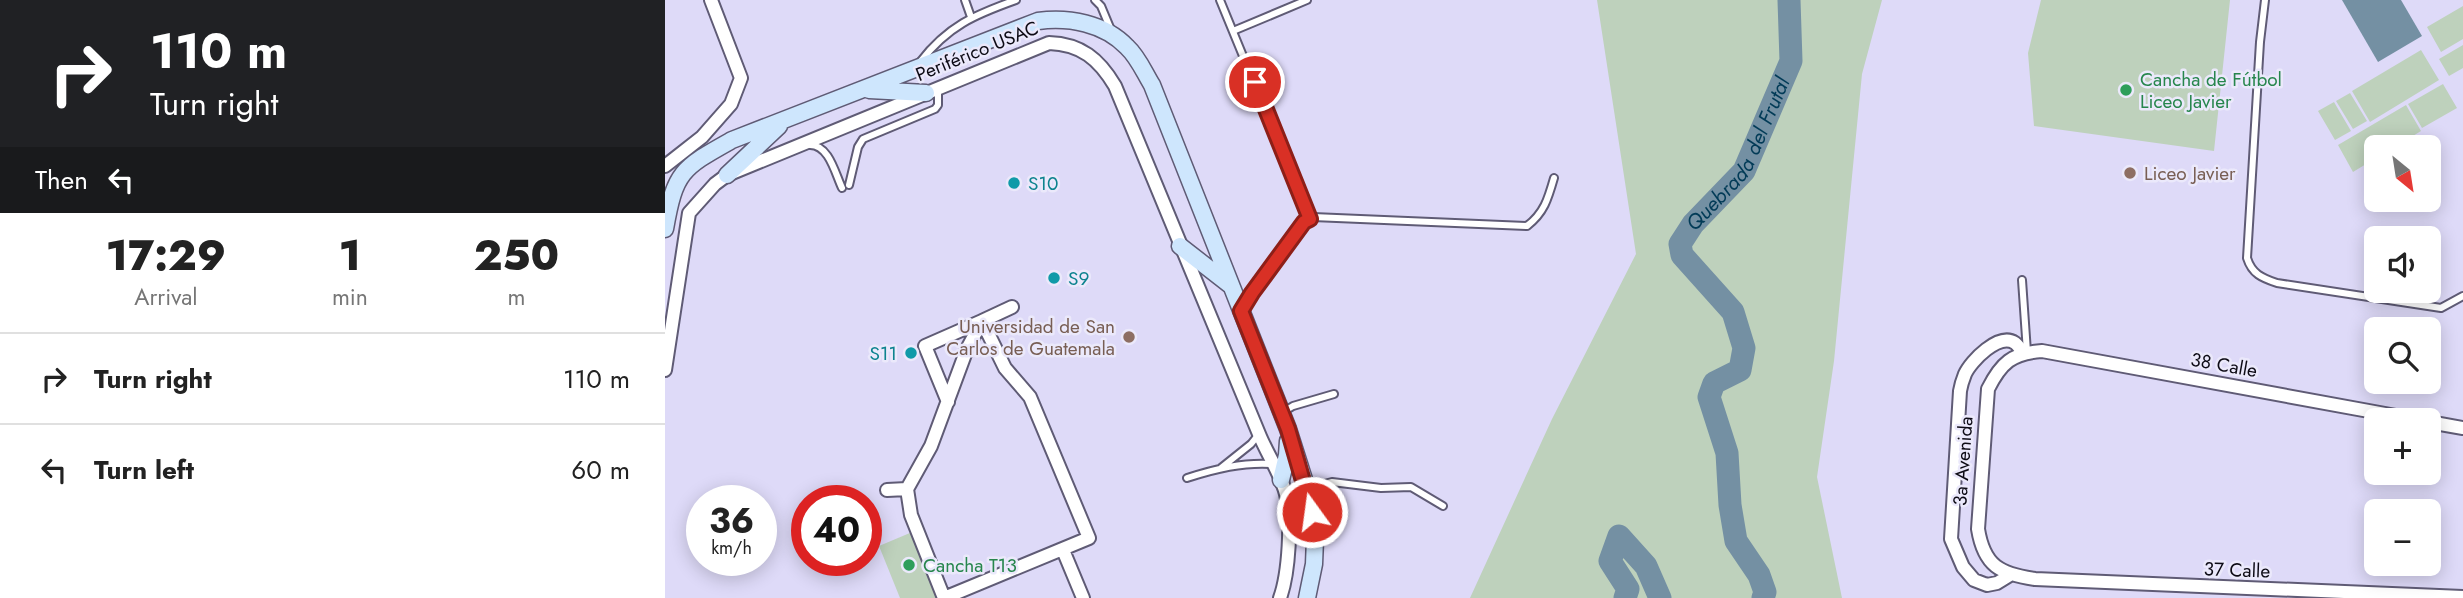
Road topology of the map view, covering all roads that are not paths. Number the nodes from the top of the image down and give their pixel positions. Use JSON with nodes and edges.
{"nodes":[{"id":1,"x":711,"y":0,"type":"edge"},
{"id":2,"x":965,"y":0,"type":"edge"},
{"id":3,"x":1016,"y":0,"type":"edge"},
{"id":4,"x":1095,"y":0,"type":"edge"},
{"id":5,"x":1220,"y":0,"type":"edge"},
{"id":6,"x":1307,"y":0,"type":"edge"},
{"id":7,"x":2265,"y":0,"type":"edge"},
{"id":8,"x":971,"y":17,"type":"junction"},
{"id":9,"x":1233,"y":31,"type":"junction"},
{"id":10,"x":1114,"y":35,"type":"junction"},
{"id":11,"x":914,"y":70,"type":"junction"},
{"id":12,"x":862,"y":90,"type":"junction"},
{"id":13,"x":932,"y":90,"type":"junction"},
{"id":14,"x":786,"y":119,"type":"junction"},
{"id":15,"x":800,"y":145,"type":"junction"},
{"id":16,"x":665,"y":166,"type":"edge"},
{"id":17,"x":727,"y":175,"type":"junction"},
{"id":18,"x":1554,"y":178,"type":"dead end"},
{"id":19,"x":1310,"y":219,"type":"junction"},
{"id":20,"x":665,"y":229,"type":"edge"},
{"id":21,"x":1180,"y":246,"type":"junction"},
{"id":22,"x":2022,"y":279,"type":"dead end"},
{"id":23,"x":1232,"y":287,"type":"junction"},
{"id":24,"x":2463,"y":296,"type":"edge"},
{"id":25,"x":1012,"y":307,"type":"dead end"},
{"id":26,"x":1241,"y":311,"type":"junction"},
{"id":27,"x":982,"y":321,"type":"junction"},
{"id":28,"x":2025,"y":352,"type":"junction"},
{"id":29,"x":665,"y":370,"type":"edge"},
{"id":30,"x":1334,"y":394,"type":"dead end"},
{"id":31,"x":948,"y":402,"type":"junction"},
{"id":32,"x":2364,"y":410,"type":"edge"},
{"id":33,"x":1282,"y":413,"type":"junction"},
{"id":34,"x":2441,"y":424,"type":"edge"},
{"id":35,"x":2463,"y":428,"type":"edge"},
{"id":36,"x":1288,"y":429,"type":"junction"},
{"id":37,"x":1259,"y":434,"type":"junction"},
{"id":38,"x":1272,"y":464,"type":"junction"},
{"id":39,"x":1221,"y":468,"type":"junction"},
{"id":40,"x":1187,"y":478,"type":"dead end"},
{"id":41,"x":1280,"y":480,"type":"junction"},
{"id":42,"x":907,"y":489,"type":"junction"},
{"id":43,"x":1307,"y":489,"type":"junction"},
{"id":44,"x":887,"y":490,"type":"dead end"},
{"id":45,"x":1443,"y":506,"type":"dead end"},
{"id":46,"x":1063,"y":550,"type":"junction"},
{"id":47,"x":2010,"y":575,"type":"junction"},
{"id":48,"x":2463,"y":597,"type":"edge"},
{"id":49,"x":1083,"y":598,"type":"edge"},
{"id":50,"x":1280,"y":598,"type":"edge"},
{"id":51,"x":1307,"y":598,"type":"edge"}],
"edges":[{"from":1,"to":16,"type":"street"},
{"from":2,"to":8,"type":"lane"},
{"from":3,"to":8,"type":"lane"},
{"from":4,"to":10,"type":"lane"},
{"from":5,"to":9,"type":"lane"},
{"from":6,"to":9,"type":"lane"},
{"from":7,"to":24,"type":"lane"},
{"from":8,"to":11,"type":"lane"},
{"from":9,"to":19,"type":"lane"},
{"from":10,"to":11,"type":"street","name":"Periférico USAC"},
{"from":10,"to":23,"type":"street","name":"Periférico USAC"},
{"from":11,"to":12,"type":"street","name":"Periférico USAC"},
{"from":12,"to":13,"type":"street"},
{"from":12,"to":14,"type":"street","name":"Periférico USAC"},
{"from":13,"to":15,"type":"street","name":"Periférico USAC"},
{"from":13,"to":15,"type":"lane"},
{"from":13,"to":21,"type":"street","name":"Periférico USAC"},
{"from":14,"to":17,"type":"street"},
{"from":14,"to":20,"type":"street","name":"Periférico USAC"},
{"from":15,"to":17,"type":"street","name":"Periférico USAC"},
{"from":17,"to":29,"type":"street","name":"Periférico USAC"},
{"from":18,"to":19,"type":"lane"},
{"from":19,"to":26,"type":"lane"},
{"from":21,"to":23,"type":"street"},
{"from":21,"to":37,"type":"street","name":"Periférico USAC"},
{"from":22,"to":28,"type":"lane"},
{"from":23,"to":26,"type":"street","name":"Periférico USAC"},
{"from":25,"to":27,"type":"street"},
{"from":26,"to":33,"type":"street","name":"Periférico USAC"},
{"from":27,"to":31,"type":"street"},
{"from":27,"to":31,"type":"street"},
{"from":27,"to":46,"type":"street"},
{"from":28,"to":32,"type":"street","name":"38 Calle"},
{"from":28,"to":47,"type":"street","name":"3a Avenida"},
{"from":28,"to":47,"type":"street","name":"38 Calle"},
{"from":30,"to":33,"type":"lane"},
{"from":31,"to":42,"type":"street"},
{"from":33,"to":36,"type":"street","name":"Periférico USAC"},
{"from":34,"to":35,"type":"street"},
{"from":36,"to":41,"type":"street"},
{"from":36,"to":43,"type":"street","name":"Periférico USAC"},
{"from":37,"to":38,"type":"street","name":"Periférico USAC"},
{"from":37,"to":39,"type":"lane"},
{"from":38,"to":39,"type":"lane"},
{"from":38,"to":41,"type":"street","name":"Periférico USAC"},
{"from":39,"to":40,"type":"lane"},
{"from":41,"to":50,"type":"street","name":"Periférico USAC"},
{"from":42,"to":44,"type":"street"},
{"from":42,"to":46,"type":"street"},
{"from":43,"to":45,"type":"lane"},
{"from":43,"to":51,"type":"street","name":"Periférico USAC"},
{"from":46,"to":49,"type":"street"},
{"from":47,"to":48,"type":"street","name":"37 Calle"}]}
